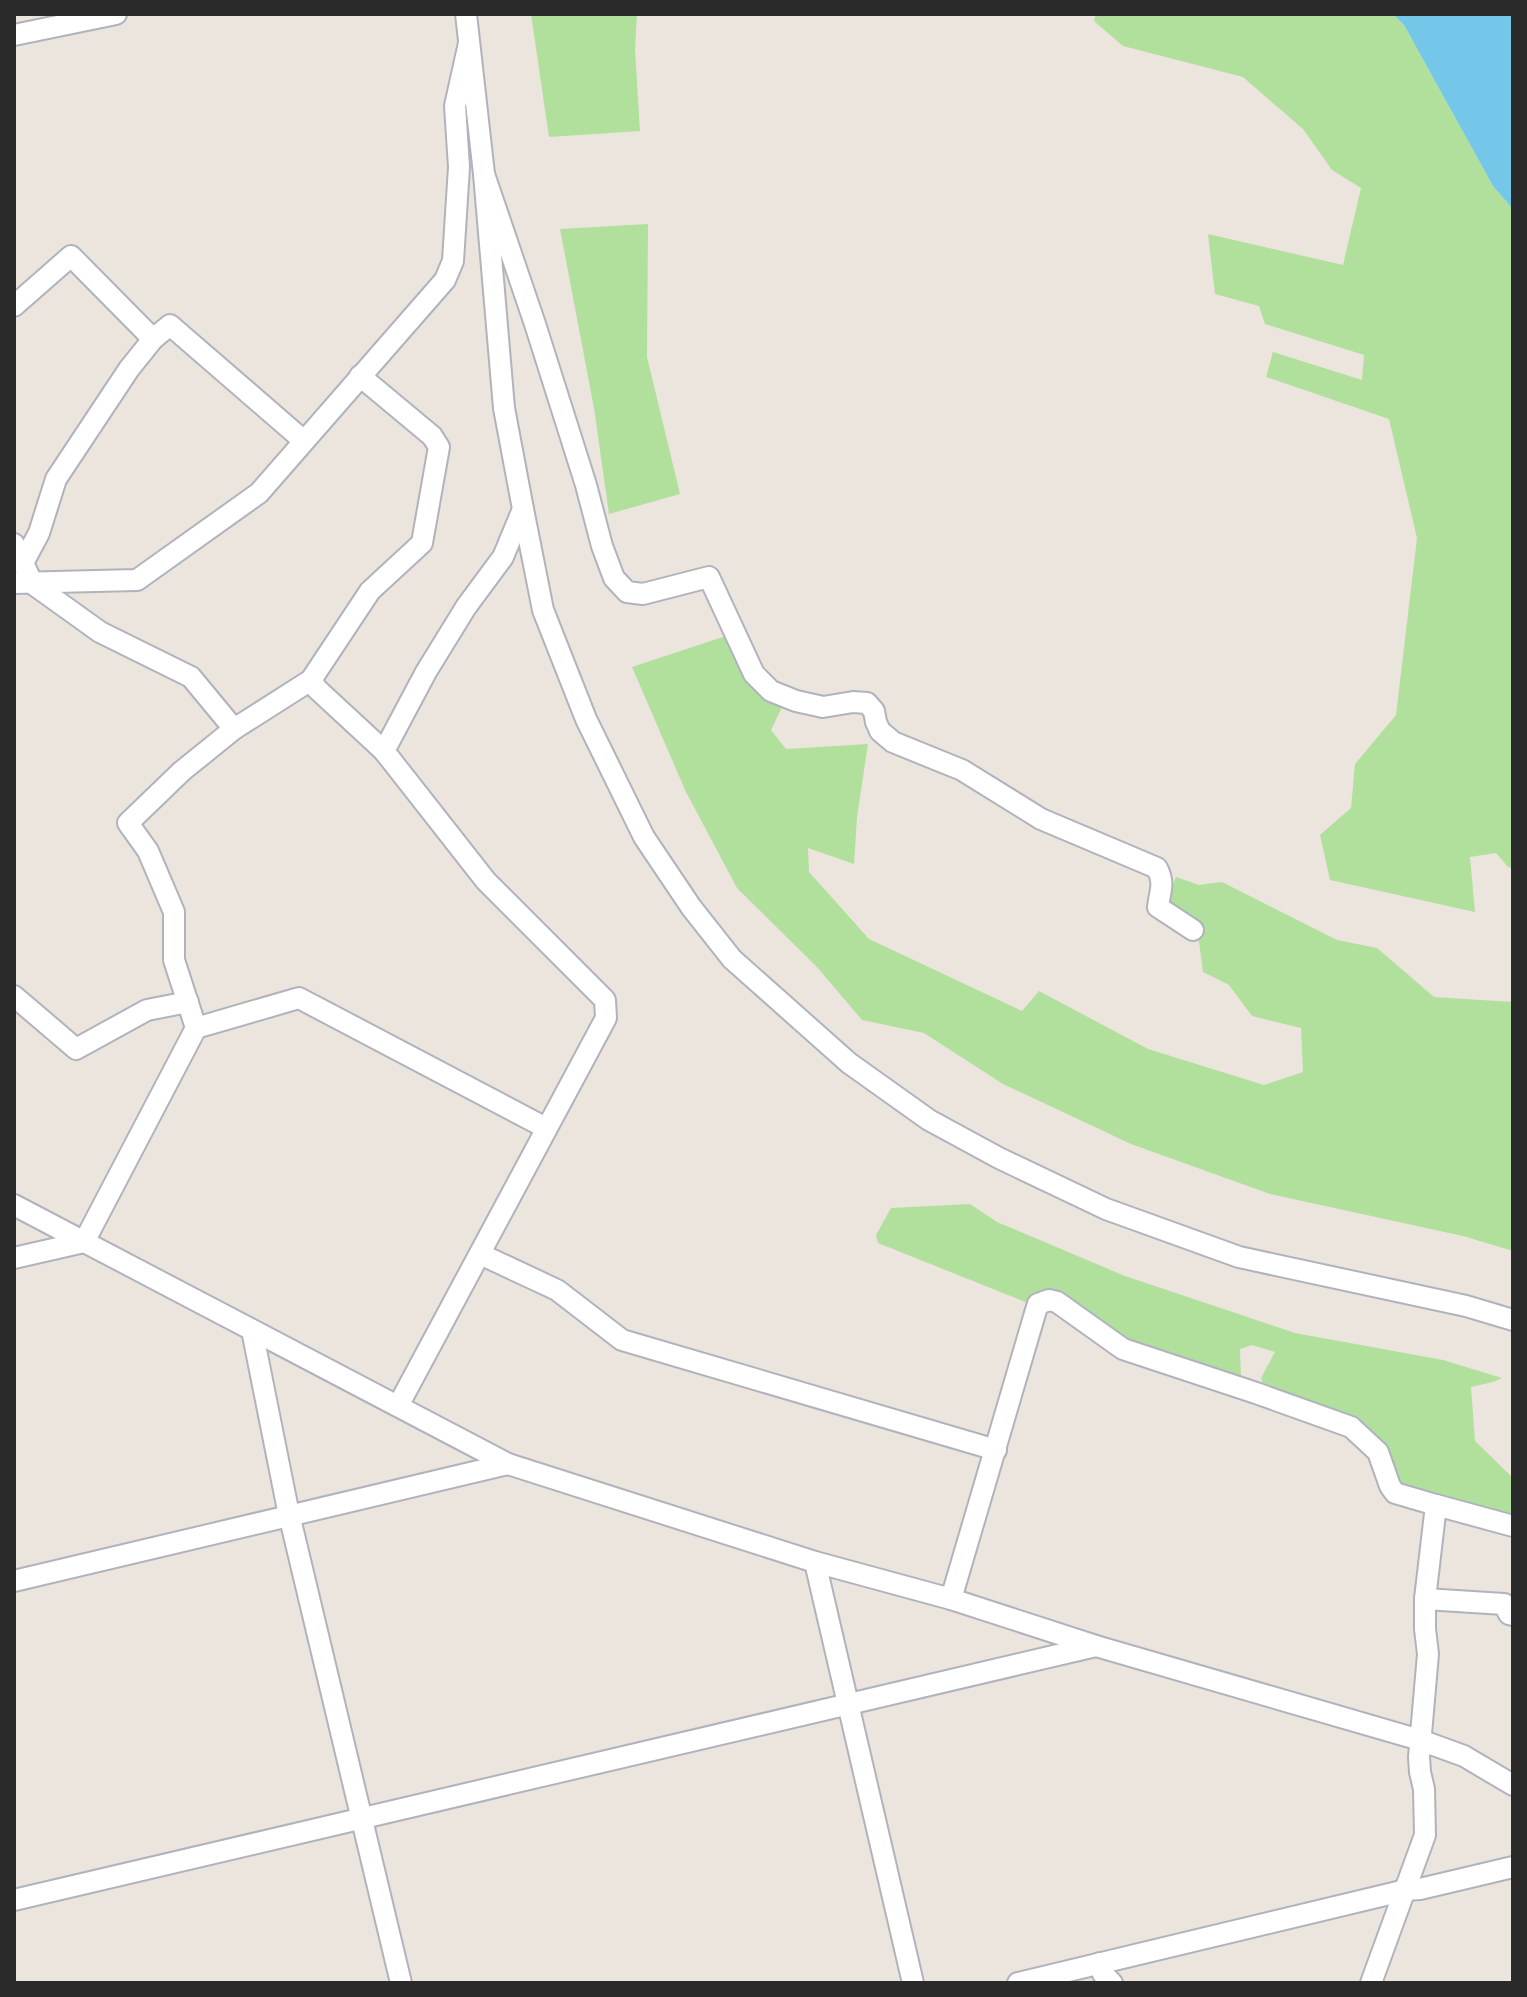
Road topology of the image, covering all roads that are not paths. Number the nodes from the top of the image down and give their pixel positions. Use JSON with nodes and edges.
{"nodes":[{"id":1,"x":116,"y":14,"type":"edge"},
{"id":2,"x":466,"y":14,"type":"edge"},
{"id":3,"x":14,"y":35,"type":"edge"},
{"id":4,"x":469,"y":43,"type":"junction"},
{"id":5,"x":484,"y":174,"type":"junction"},
{"id":6,"x":14,"y":306,"type":"edge"},
{"id":7,"x":153,"y":339,"type":"junction"},
{"id":8,"x":360,"y":376,"type":"junction"},
{"id":9,"x":304,"y":441,"type":"junction"},
{"id":10,"x":523,"y":509,"type":"junction"},
{"id":11,"x":18,"y":554,"type":"edge"},
{"id":12,"x":24,"y":583,"type":"edge"},
{"id":13,"x":311,"y":680,"type":"junction"},
{"id":14,"x":234,"y":729,"type":"junction"},
{"id":15,"x":384,"y":751,"type":"junction"},
{"id":16,"x":1193,"y":930,"type":"dead end"},
{"id":17,"x":14,"y":996,"type":"edge"},
{"id":18,"x":188,"y":1002,"type":"junction"},
{"id":19,"x":196,"y":1028,"type":"junction"},
{"id":20,"x":546,"y":1128,"type":"junction"},
{"id":21,"x":14,"y":1205,"type":"edge"},
{"id":22,"x":84,"y":1242,"type":"junction"},
{"id":23,"x":480,"y":1254,"type":"junction"},
{"id":24,"x":14,"y":1258,"type":"edge"},
{"id":25,"x":1513,"y":1320,"type":"edge"},
{"id":26,"x":252,"y":1330,"type":"junction"},
{"id":27,"x":398,"y":1406,"type":"junction"},
{"id":28,"x":996,"y":1450,"type":"junction"},
{"id":29,"x":508,"y":1464,"type":"junction"},
{"id":30,"x":1436,"y":1505,"type":"junction"},
{"id":31,"x":289,"y":1517,"type":"junction"},
{"id":32,"x":1513,"y":1526,"type":"edge"},
{"id":33,"x":815,"y":1562,"type":"junction"},
{"id":34,"x":14,"y":1581,"type":"edge"},
{"id":35,"x":951,"y":1599,"type":"junction"},
{"id":36,"x":1425,"y":1599,"type":"junction"},
{"id":37,"x":1513,"y":1615,"type":"edge"},
{"id":38,"x":1096,"y":1646,"type":"junction"},
{"id":39,"x":849,"y":1703,"type":"junction"},
{"id":40,"x":1420,"y":1740,"type":"junction"},
{"id":41,"x":1513,"y":1785,"type":"edge"},
{"id":42,"x":362,"y":1817,"type":"junction"},
{"id":43,"x":1513,"y":1867,"type":"edge"},
{"id":44,"x":1406,"y":1890,"type":"junction"},
{"id":45,"x":14,"y":1900,"type":"edge"},
{"id":46,"x":1100,"y":1963,"type":"junction"},
{"id":47,"x":401,"y":1983,"type":"edge"},
{"id":48,"x":913,"y":1983,"type":"edge"},
{"id":49,"x":1018,"y":1983,"type":"edge"},
{"id":50,"x":1112,"y":1983,"type":"edge"},
{"id":51,"x":1371,"y":1983,"type":"edge"}],
"edges":[{"from":1,"to":3,"type":"street"},
{"from":2,"to":4,"type":"street"},
{"from":4,"to":5,"type":"street"},
{"from":4,"to":8,"type":"street"},
{"from":5,"to":10,"type":"street"},
{"from":5,"to":16,"type":"street"},
{"from":6,"to":7,"type":"street"},
{"from":7,"to":9,"type":"street"},
{"from":7,"to":11,"type":"street"},
{"from":8,"to":9,"type":"street"},
{"from":8,"to":13,"type":"street"},
{"from":9,"to":12,"type":"street"},
{"from":10,"to":15,"type":"street"},
{"from":10,"to":25,"type":"street"},
{"from":11,"to":12,"type":"street"},
{"from":12,"to":14,"type":"street"},
{"from":13,"to":14,"type":"street"},
{"from":13,"to":15,"type":"street"},
{"from":14,"to":18,"type":"street"},
{"from":15,"to":20,"type":"street"},
{"from":17,"to":18,"type":"street"},
{"from":18,"to":19,"type":"street"},
{"from":19,"to":20,"type":"street"},
{"from":19,"to":22,"type":"street"},
{"from":20,"to":23,"type":"street"},
{"from":21,"to":22,"type":"street"},
{"from":22,"to":24,"type":"street"},
{"from":22,"to":26,"type":"street"},
{"from":23,"to":27,"type":"street"},
{"from":23,"to":28,"type":"street"},
{"from":26,"to":27,"type":"street"},
{"from":26,"to":31,"type":"street"},
{"from":27,"to":29,"type":"street"},
{"from":28,"to":30,"type":"street"},
{"from":28,"to":35,"type":"street"},
{"from":29,"to":31,"type":"street"},
{"from":29,"to":33,"type":"street"},
{"from":30,"to":32,"type":"street"},
{"from":30,"to":36,"type":"street"},
{"from":31,"to":34,"type":"street"},
{"from":31,"to":42,"type":"street"},
{"from":33,"to":35,"type":"street"},
{"from":33,"to":39,"type":"street"},
{"from":35,"to":38,"type":"street"},
{"from":36,"to":37,"type":"street"},
{"from":36,"to":40,"type":"street"},
{"from":38,"to":39,"type":"street"},
{"from":38,"to":40,"type":"street"},
{"from":39,"to":42,"type":"street"},
{"from":39,"to":48,"type":"street"},
{"from":40,"to":41,"type":"street"},
{"from":40,"to":44,"type":"street"},
{"from":42,"to":45,"type":"street"},
{"from":42,"to":47,"type":"street"},
{"from":43,"to":44,"type":"street"},
{"from":44,"to":46,"type":"street"},
{"from":44,"to":51,"type":"street"},
{"from":46,"to":49,"type":"street"},
{"from":46,"to":50,"type":"street"}]}
